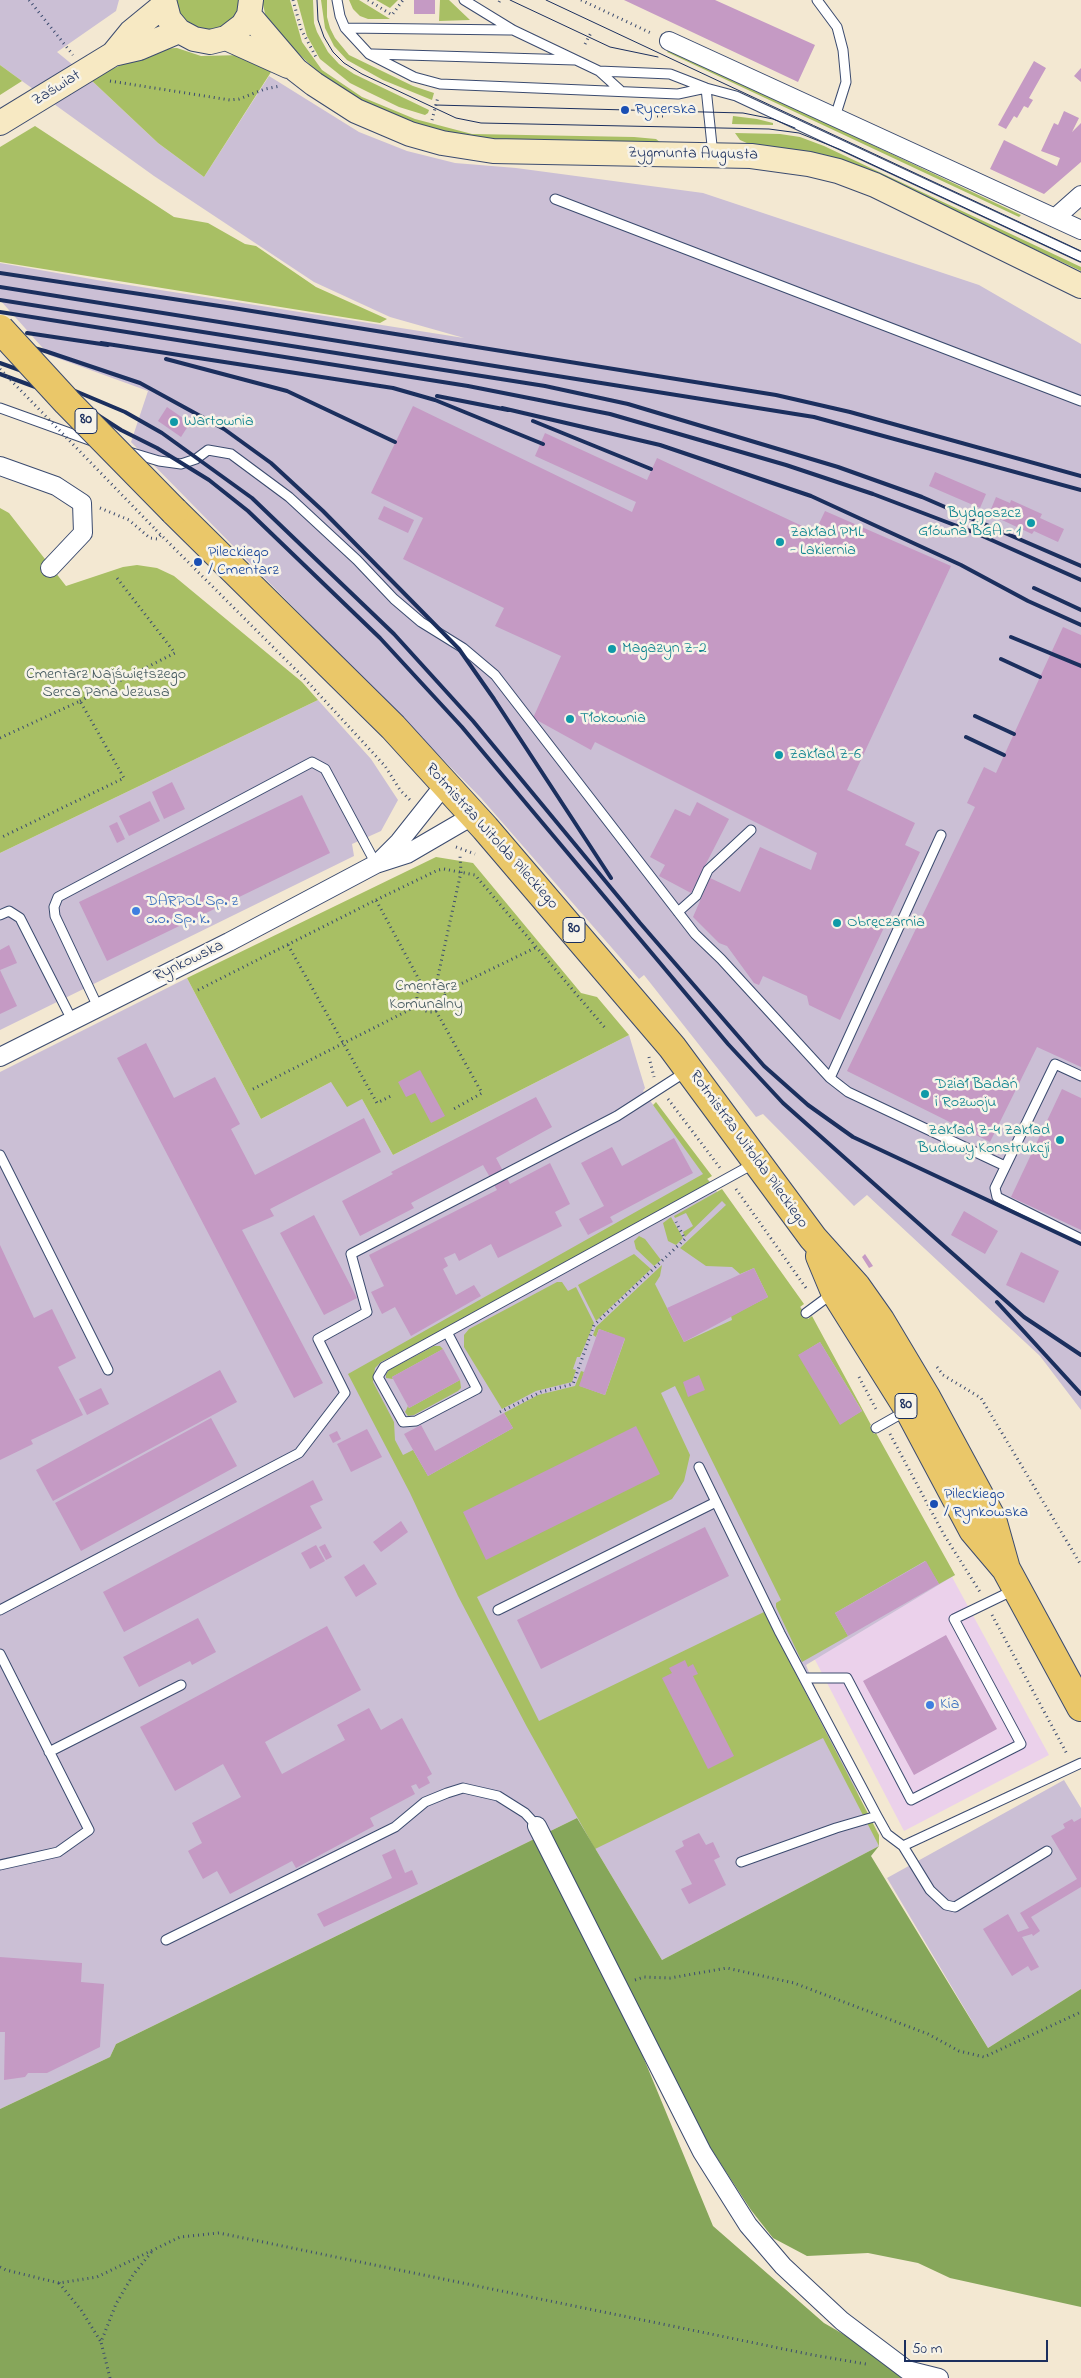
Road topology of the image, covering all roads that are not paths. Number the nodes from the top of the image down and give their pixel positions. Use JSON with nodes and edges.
{"nodes":[{"id":1,"x":337,"y":0,"type":"edge"},
{"id":2,"x":464,"y":0,"type":"edge"},
{"id":3,"x":817,"y":0,"type":"edge"},
{"id":4,"x":164,"y":2,"type":"edge"},
{"id":5,"x":250,"y":8,"type":"edge"},
{"id":6,"x":345,"y":28,"type":"junction"},
{"id":7,"x":512,"y":30,"type":"junction"},
{"id":8,"x":179,"y":31,"type":"junction"},
{"id":9,"x":226,"y":38,"type":"junction"},
{"id":10,"x":669,"y":41,"type":"road end"},
{"id":11,"x":113,"y":54,"type":"junction"},
{"id":12,"x":369,"y":54,"type":"junction"},
{"id":13,"x":575,"y":60,"type":"junction"},
{"id":14,"x":296,"y":70,"type":"junction"},
{"id":15,"x":599,"y":71,"type":"junction"},
{"id":16,"x":706,"y":88,"type":"junction"},
{"id":17,"x":620,"y":90,"type":"junction"},
{"id":18,"x":835,"y":117,"type":"junction"},
{"id":19,"x":0,"y":123,"type":"edge"},
{"id":20,"x":713,"y":155,"type":"junction"},
{"id":21,"x":1081,"y":195,"type":"edge"},
{"id":22,"x":555,"y":199,"type":"dead end"},
{"id":23,"x":1055,"y":218,"type":"junction"},
{"id":24,"x":1081,"y":230,"type":"edge"},
{"id":25,"x":1081,"y":256,"type":"edge"},
{"id":26,"x":1081,"y":286,"type":"edge"},
{"id":27,"x":0,"y":329,"type":"edge"},
{"id":28,"x":1081,"y":401,"type":"edge"},
{"id":29,"x":0,"y":408,"type":"edge"},
{"id":30,"x":0,"y":466,"type":"edge"},
{"id":31,"x":50,"y":568,"type":"dead end"},
{"id":32,"x":445,"y":784,"type":"junction"},
{"id":33,"x":474,"y":815,"type":"junction"},
{"id":34,"x":751,"y":830,"type":"dead end"},
{"id":35,"x":941,"y":835,"type":"dead end"},
{"id":36,"x":376,"y":864,"type":"junction"},
{"id":37,"x":678,"y":912,"type":"junction"},
{"id":38,"x":0,"y":915,"type":"edge"},
{"id":39,"x":98,"y":1007,"type":"junction"},
{"id":40,"x":72,"y":1020,"type":"junction"},
{"id":41,"x":0,"y":1057,"type":"edge"},
{"id":42,"x":689,"y":1070,"type":"junction"},
{"id":43,"x":1081,"y":1076,"type":"edge"},
{"id":44,"x":830,"y":1078,"type":"junction"},
{"id":45,"x":0,"y":1155,"type":"edge"},
{"id":46,"x":757,"y":1161,"type":"junction"},
{"id":47,"x":1005,"y":1166,"type":"junction"},
{"id":48,"x":813,"y":1238,"type":"junction"},
{"id":49,"x":1081,"y":1239,"type":"edge"},
{"id":50,"x":826,"y":1298,"type":"junction"},
{"id":51,"x":806,"y":1313,"type":"dead end"},
{"id":52,"x":448,"y":1334,"type":"junction"},
{"id":53,"x":108,"y":1370,"type":"dead end"},
{"id":54,"x":909,"y":1410,"type":"junction"},
{"id":55,"x":880,"y":1426,"type":"road end"},
{"id":56,"x":699,"y":1467,"type":"dead end"},
{"id":57,"x":716,"y":1502,"type":"junction"},
{"id":58,"x":1011,"y":1579,"type":"junction"},
{"id":59,"x":0,"y":1610,"type":"edge"},
{"id":60,"x":498,"y":1610,"type":"dead end"},
{"id":61,"x":0,"y":1654,"type":"edge"},
{"id":62,"x":1071,"y":1672,"type":"edge"},
{"id":63,"x":804,"y":1678,"type":"junction"},
{"id":64,"x":181,"y":1684,"type":"dead end"},
{"id":65,"x":1081,"y":1706,"type":"edge"},
{"id":66,"x":49,"y":1752,"type":"junction"},
{"id":67,"x":1078,"y":1765,"type":"edge"},
{"id":68,"x":877,"y":1816,"type":"junction"},
{"id":69,"x":537,"y":1826,"type":"joint"},
{"id":70,"x":903,"y":1846,"type":"junction"},
{"id":71,"x":1047,"y":1851,"type":"dead end"},
{"id":72,"x":742,"y":1862,"type":"dead end"},
{"id":73,"x":0,"y":1865,"type":"edge"},
{"id":74,"x":166,"y":1940,"type":"dead end"},
{"id":75,"x":940,"y":2378,"type":"edge"}],
"edges":[{"from":1,"to":6,"type":"lane"},
{"from":2,"to":7,"type":"lane"},
{"from":3,"to":18,"type":"lane"},
{"from":4,"to":8,"type":"street"},
{"from":4,"to":11,"type":"street","name":"Zaświat"},
{"from":5,"to":9,"type":"street"},
{"from":5,"to":14,"type":"street","name":"Zygmunta Augusta"},
{"from":6,"to":7,"type":"lane"},
{"from":6,"to":12,"type":"lane"},
{"from":7,"to":13,"type":"lane"},
{"from":8,"to":9,"type":"street"},
{"from":8,"to":11,"type":"street","name":"Zaświat"},
{"from":9,"to":14,"type":"street","name":"Zygmunta Augusta"},
{"from":10,"to":18,"type":"street"},
{"from":11,"to":19,"type":"street","name":"Zaświat"},
{"from":12,"to":13,"type":"lane"},
{"from":12,"to":17,"type":"lane"},
{"from":13,"to":15,"type":"lane"},
{"from":14,"to":20,"type":"street","name":"Zygmunta Augusta"},
{"from":15,"to":16,"type":"lane"},
{"from":15,"to":17,"type":"lane"},
{"from":16,"to":17,"type":"lane"},
{"from":16,"to":20,"type":"lane"},
{"from":16,"to":25,"type":"lane"},
{"from":18,"to":23,"type":"street"},
{"from":20,"to":26,"type":"street","name":"Zygmunta Augusta"},
{"from":21,"to":23,"type":"street"},
{"from":22,"to":28,"type":"lane"},
{"from":23,"to":24,"type":"street"},
{"from":27,"to":32,"type":"main road","name":"Rotmistrza Witolda Pileckiego","number":"80","bridge":true},
{"from":29,"to":37,"type":"lane"},
{"from":30,"to":31,"type":"street"},
{"from":32,"to":33,"type":"main road","name":"Rotmistrza Witolda Pileckiego","number":"80"},
{"from":32,"to":36,"type":"street","name":"Rynkowska"},
{"from":33,"to":36,"type":"street","name":"Rynkowska"},
{"from":33,"to":42,"type":"main road","name":"Rotmistrza Witolda Pileckiego","number":"80"},
{"from":34,"to":37,"type":"lane"},
{"from":35,"to":44,"type":"lane"},
{"from":36,"to":39,"type":"street","name":"Rynkowska"},
{"from":36,"to":39,"type":"lane"},
{"from":37,"to":44,"type":"lane"},
{"from":38,"to":40,"type":"lane"},
{"from":39,"to":40,"type":"street","name":"Rynkowska"},
{"from":40,"to":41,"type":"street","name":"Rynkowska"},
{"from":42,"to":46,"type":"main road","name":"Rotmistrza Witolda Pileckiego","number":"80"},
{"from":42,"to":59,"type":"lane"},
{"from":43,"to":47,"type":"lane"},
{"from":44,"to":47,"type":"lane"},
{"from":45,"to":53,"type":"lane"},
{"from":46,"to":48,"type":"main road","name":"Rotmistrza Witolda Pileckiego","number":"80"},
{"from":46,"to":52,"type":"lane"},
{"from":47,"to":49,"type":"lane"},
{"from":48,"to":50,"type":"main road","name":"Rotmistrza Witolda Pileckiego","number":"80"},
{"from":48,"to":58,"type":"main road","name":"Rotmistrza Witolda Pileckiego","number":"80"},
{"from":50,"to":51,"type":"lane"},
{"from":50,"to":54,"type":"main road","name":"Rotmistrza Witolda Pileckiego","number":"80"},
{"from":52,"to":52,"type":"lane"},
{"from":54,"to":55,"type":"lane"},
{"from":54,"to":58,"type":"main road","name":"Rotmistrza Witolda Pileckiego","number":"80"},
{"from":56,"to":57,"type":"lane"},
{"from":57,"to":60,"type":"lane"},
{"from":57,"to":63,"type":"lane"},
{"from":58,"to":62,"type":"main road","name":"Rotmistrza Witolda Pileckiego","number":"80"},
{"from":58,"to":63,"type":"lane"},
{"from":61,"to":66,"type":"lane"},
{"from":62,"to":65,"type":"main road","name":"Rotmistrza Witolda Pileckiego","number":"80"},
{"from":63,"to":68,"type":"lane"},
{"from":64,"to":66,"type":"lane"},
{"from":66,"to":73,"type":"lane"},
{"from":67,"to":70,"type":"lane"},
{"from":68,"to":70,"type":"lane"},
{"from":68,"to":72,"type":"lane"},
{"from":69,"to":74,"type":"lane"},
{"from":69,"to":75,"type":"street"},
{"from":70,"to":71,"type":"lane"}]}
